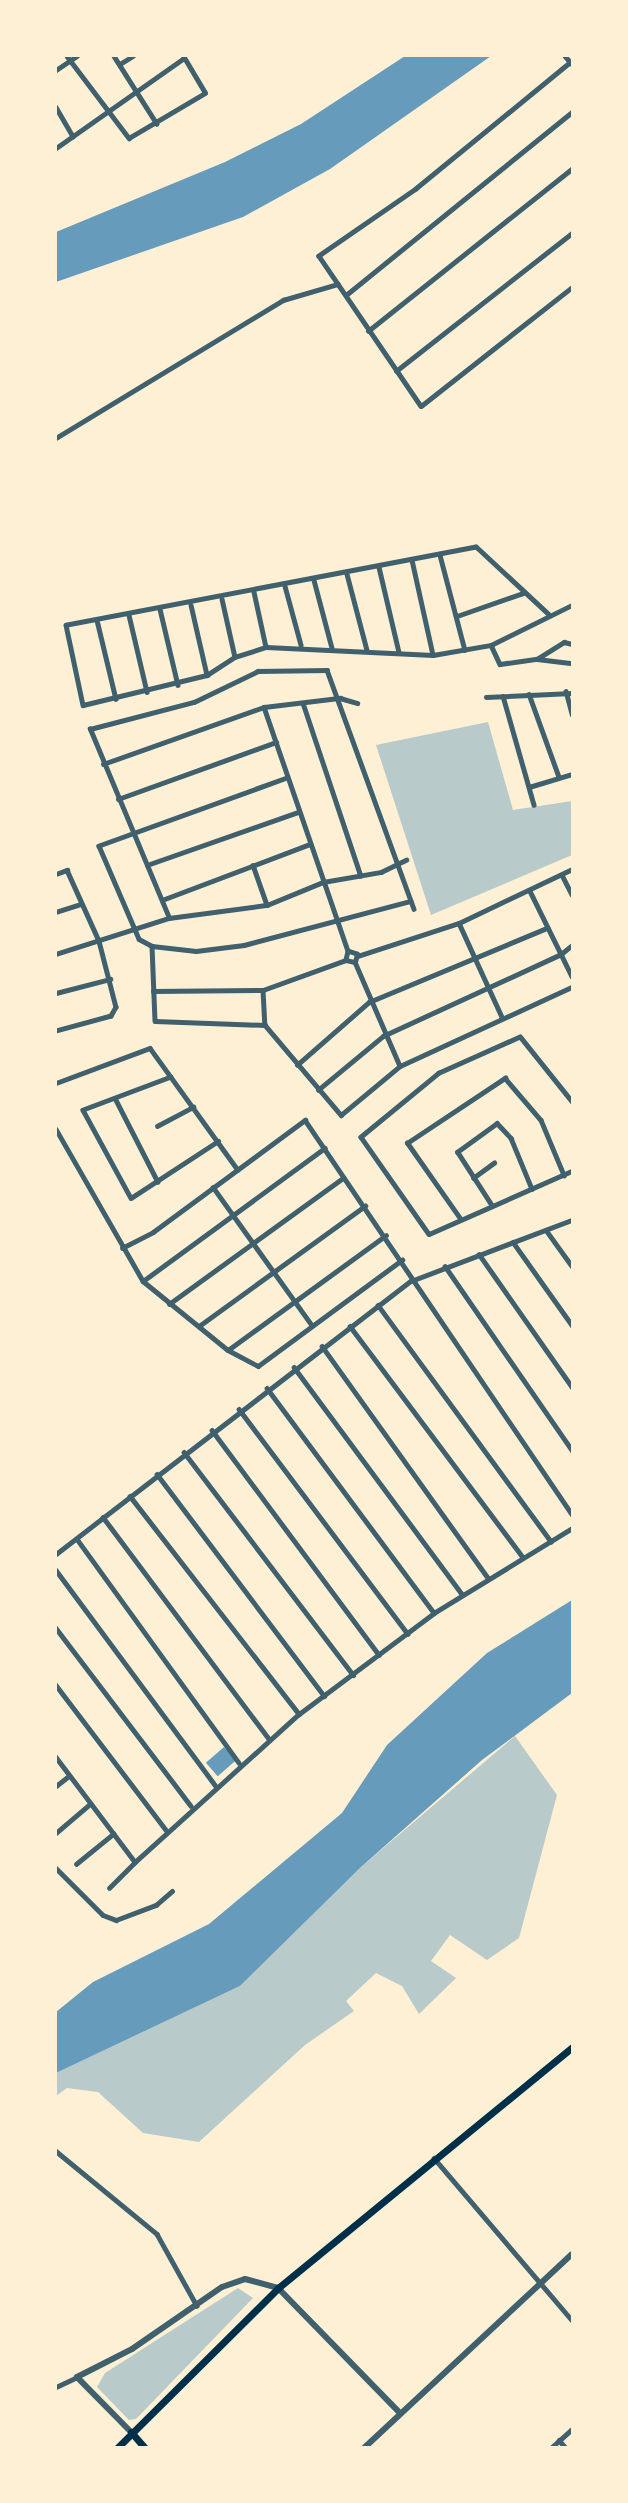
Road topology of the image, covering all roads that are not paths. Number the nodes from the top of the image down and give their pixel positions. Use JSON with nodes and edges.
{"nodes":[{"id":1,"x":77,"y":56,"type":"edge"},
{"id":2,"x":114,"y":56,"type":"edge"},
{"id":3,"x":133,"y":56,"type":"edge"},
{"id":4,"x":565,"y":56,"type":"edge"},
{"id":5,"x":184,"y":57,"type":"edge"},
{"id":6,"x":69,"y":58,"type":"edge"},
{"id":7,"x":572,"y":63,"type":"edge"},
{"id":8,"x":120,"y":64,"type":"junction"},
{"id":9,"x":56,"y":70,"type":"edge"},
{"id":10,"x":136,"y":88,"type":"junction"},
{"id":11,"x":56,"y":107,"type":"edge"},
{"id":12,"x":105,"y":111,"type":"junction"},
{"id":13,"x":573,"y":112,"type":"edge"},
{"id":14,"x":157,"y":124,"type":"junction"},
{"id":15,"x":73,"y":136,"type":"junction"},
{"id":16,"x":56,"y":148,"type":"edge"},
{"id":17,"x":573,"y":169,"type":"edge"},
{"id":18,"x":573,"y":233,"type":"edge"},
{"id":19,"x":338,"y":284,"type":"junction"},
{"id":20,"x":573,"y":287,"type":"edge"},
{"id":21,"x":346,"y":296,"type":"junction"},
{"id":22,"x":368,"y":331,"type":"junction"},
{"id":23,"x":396,"y":371,"type":"junction"},
{"id":24,"x":56,"y":438,"type":"edge"},
{"id":25,"x":440,"y":555,"type":"junction"},
{"id":26,"x":412,"y":560,"type":"junction"},
{"id":27,"x":379,"y":567,"type":"junction"},
{"id":28,"x":347,"y":573,"type":"junction"},
{"id":29,"x":314,"y":580,"type":"junction"},
{"id":30,"x":285,"y":586,"type":"junction"},
{"id":31,"x":254,"y":592,"type":"junction"},
{"id":32,"x":523,"y":593,"type":"junction"},
{"id":33,"x":222,"y":599,"type":"junction"},
{"id":34,"x":191,"y":605,"type":"junction"},
{"id":35,"x":573,"y":605,"type":"edge"},
{"id":36,"x":160,"y":609,"type":"junction"},
{"id":37,"x":548,"y":614,"type":"junction"},
{"id":38,"x":129,"y":615,"type":"junction"},
{"id":39,"x":457,"y":616,"type":"junction"},
{"id":40,"x":97,"y":620,"type":"junction"},
{"id":41,"x":573,"y":644,"type":"edge"},
{"id":42,"x":301,"y":645,"type":"junction"},
{"id":43,"x":490,"y":645,"type":"junction"},
{"id":44,"x":266,"y":647,"type":"junction"},
{"id":45,"x":332,"y":648,"type":"junction"},
{"id":46,"x":367,"y":650,"type":"junction"},
{"id":47,"x":465,"y":650,"type":"junction"},
{"id":48,"x":399,"y":652,"type":"junction"},
{"id":49,"x":433,"y":655,"type":"junction"},
{"id":50,"x":235,"y":657,"type":"junction"},
{"id":51,"x":537,"y":659,"type":"junction"},
{"id":52,"x":573,"y":663,"type":"edge"},
{"id":53,"x":207,"y":675,"type":"junction"},
{"id":54,"x":178,"y":685,"type":"junction"},
{"id":55,"x":147,"y":692,"type":"junction"},
{"id":56,"x":566,"y":692,"type":"junction"},
{"id":57,"x":573,"y":693,"type":"edge"},
{"id":58,"x":529,"y":694,"type":"junction"},
{"id":59,"x":503,"y":696,"type":"junction"},
{"id":60,"x":486,"y":697,"type":"dead end"},
{"id":61,"x":340,"y":698,"type":"junction"},
{"id":62,"x":116,"y":699,"type":"junction"},
{"id":63,"x":303,"y":703,"type":"junction"},
{"id":64,"x":357,"y":703,"type":"dead end"},
{"id":65,"x":264,"y":707,"type":"junction"},
{"id":66,"x":573,"y":714,"type":"edge"},
{"id":67,"x":276,"y":742,"type":"junction"},
{"id":68,"x":103,"y":764,"type":"junction"},
{"id":69,"x":573,"y":774,"type":"edge"},
{"id":70,"x":559,"y":777,"type":"junction"},
{"id":71,"x":287,"y":778,"type":"junction"},
{"id":72,"x":529,"y":787,"type":"junction"},
{"id":73,"x":118,"y":799,"type":"junction"},
{"id":74,"x":534,"y":805,"type":"dead end"},
{"id":75,"x":298,"y":812,"type":"junction"},
{"id":76,"x":132,"y":832,"type":"junction"},
{"id":77,"x":310,"y":844,"type":"junction"},
{"id":78,"x":406,"y":860,"type":"dead end"},
{"id":79,"x":147,"y":865,"type":"junction"},
{"id":80,"x":253,"y":865,"type":"junction"},
{"id":81,"x":396,"y":865,"type":"junction"},
{"id":82,"x":573,"y":869,"type":"edge"},
{"id":83,"x":56,"y":874,"type":"edge"},
{"id":84,"x":562,"y":875,"type":"junction"},
{"id":85,"x":361,"y":876,"type":"junction"},
{"id":86,"x":324,"y":882,"type":"junction"},
{"id":87,"x":530,"y":891,"type":"junction"},
{"id":88,"x":573,"y":895,"type":"edge"},
{"id":89,"x":162,"y":900,"type":"junction"},
{"id":90,"x":410,"y":901,"type":"junction"},
{"id":91,"x":81,"y":904,"type":"junction"},
{"id":92,"x":267,"y":904,"type":"junction"},
{"id":93,"x":414,"y":909,"type":"dead end"},
{"id":94,"x":56,"y":912,"type":"edge"},
{"id":95,"x":169,"y":918,"type":"junction"},
{"id":96,"x":336,"y":918,"type":"junction"},
{"id":97,"x":459,"y":923,"type":"junction"},
{"id":98,"x":547,"y":927,"type":"junction"},
{"id":99,"x":133,"y":930,"type":"junction"},
{"id":100,"x":99,"y":941,"type":"junction"},
{"id":101,"x":573,"y":945,"type":"edge"},
{"id":102,"x":152,"y":946,"type":"junction"},
{"id":103,"x":348,"y":951,"type":"junction"},
{"id":104,"x":56,"y":954,"type":"edge"},
{"id":105,"x":561,"y":954,"type":"junction"},
{"id":106,"x":473,"y":956,"type":"junction"},
{"id":107,"x":356,"y":959,"type":"junction"},
{"id":108,"x":346,"y":960,"type":"junction"},
{"id":109,"x":573,"y":977,"type":"edge"},
{"id":110,"x":110,"y":979,"type":"junction"},
{"id":111,"x":490,"y":986,"type":"junction"},
{"id":112,"x":573,"y":987,"type":"edge"},
{"id":113,"x":263,"y":990,"type":"junction"},
{"id":114,"x":153,"y":991,"type":"junction"},
{"id":115,"x":56,"y":993,"type":"edge"},
{"id":116,"x":369,"y":1002,"type":"junction"},
{"id":117,"x":502,"y":1017,"type":"junction"},
{"id":118,"x":265,"y":1025,"type":"junction"},
{"id":119,"x":56,"y":1031,"type":"edge"},
{"id":120,"x":383,"y":1036,"type":"junction"},
{"id":121,"x":297,"y":1065,"type":"junction"},
{"id":122,"x":400,"y":1066,"type":"junction"},
{"id":123,"x":171,"y":1077,"type":"junction"},
{"id":124,"x":56,"y":1083,"type":"edge"},
{"id":125,"x":318,"y":1090,"type":"junction"},
{"id":126,"x":115,"y":1098,"type":"junction"},
{"id":127,"x":573,"y":1102,"type":"edge"},
{"id":128,"x":193,"y":1107,"type":"junction"},
{"id":129,"x":157,"y":1126,"type":"dead end"},
{"id":130,"x":56,"y":1129,"type":"edge"},
{"id":131,"x":218,"y":1141,"type":"junction"},
{"id":132,"x":325,"y":1148,"type":"junction"},
{"id":133,"x":494,"y":1163,"type":"dead end"},
{"id":134,"x":238,"y":1170,"type":"junction"},
{"id":135,"x":573,"y":1171,"type":"edge"},
{"id":136,"x":564,"y":1175,"type":"junction"},
{"id":137,"x":343,"y":1178,"type":"junction"},
{"id":138,"x":473,"y":1178,"type":"junction"},
{"id":139,"x":158,"y":1182,"type":"junction"},
{"id":140,"x":213,"y":1187,"type":"junction"},
{"id":141,"x":532,"y":1189,"type":"junction"},
{"id":142,"x":365,"y":1206,"type":"junction"},
{"id":143,"x":492,"y":1206,"type":"junction"},
{"id":144,"x":232,"y":1213,"type":"junction"},
{"id":145,"x":461,"y":1220,"type":"junction"},
{"id":146,"x":573,"y":1220,"type":"edge"},
{"id":147,"x":546,"y":1230,"type":"junction"},
{"id":148,"x":386,"y":1235,"type":"junction"},
{"id":149,"x":513,"y":1242,"type":"junction"},
{"id":150,"x":253,"y":1244,"type":"junction"},
{"id":151,"x":122,"y":1248,"type":"junction"},
{"id":152,"x":479,"y":1254,"type":"junction"},
{"id":153,"x":402,"y":1260,"type":"junction"},
{"id":154,"x":445,"y":1266,"type":"junction"},
{"id":155,"x":573,"y":1266,"type":"edge"},
{"id":156,"x":273,"y":1271,"type":"junction"},
{"id":157,"x":143,"y":1281,"type":"junction"},
{"id":158,"x":411,"y":1281,"type":"junction"},
{"id":159,"x":296,"y":1300,"type":"junction"},
{"id":160,"x":169,"y":1304,"type":"junction"},
{"id":161,"x":378,"y":1305,"type":"junction"},
{"id":162,"x":311,"y":1324,"type":"junction"},
{"id":163,"x":573,"y":1325,"type":"edge"},
{"id":164,"x":199,"y":1326,"type":"junction"},
{"id":165,"x":350,"y":1326,"type":"junction"},
{"id":166,"x":322,"y":1346,"type":"junction"},
{"id":167,"x":228,"y":1350,"type":"junction"},
{"id":168,"x":294,"y":1367,"type":"junction"},
{"id":169,"x":573,"y":1387,"type":"edge"},
{"id":170,"x":267,"y":1388,"type":"junction"},
{"id":171,"x":239,"y":1409,"type":"junction"},
{"id":172,"x":212,"y":1430,"type":"junction"},
{"id":173,"x":573,"y":1449,"type":"edge"},
{"id":174,"x":184,"y":1452,"type":"junction"},
{"id":175,"x":157,"y":1474,"type":"junction"},
{"id":176,"x":130,"y":1496,"type":"junction"},
{"id":177,"x":573,"y":1514,"type":"edge"},
{"id":178,"x":103,"y":1517,"type":"junction"},
{"id":179,"x":573,"y":1528,"type":"edge"},
{"id":180,"x":77,"y":1539,"type":"junction"},
{"id":181,"x":551,"y":1541,"type":"junction"},
{"id":182,"x":56,"y":1554,"type":"edge"},
{"id":183,"x":523,"y":1557,"type":"junction"},
{"id":184,"x":56,"y":1570,"type":"edge"},
{"id":185,"x":488,"y":1578,"type":"junction"},
{"id":186,"x":462,"y":1594,"type":"junction"},
{"id":187,"x":434,"y":1613,"type":"junction"},
{"id":188,"x":56,"y":1628,"type":"edge"},
{"id":189,"x":408,"y":1634,"type":"junction"},
{"id":190,"x":379,"y":1655,"type":"junction"},
{"id":191,"x":353,"y":1675,"type":"junction"},
{"id":192,"x":56,"y":1685,"type":"edge"},
{"id":193,"x":324,"y":1696,"type":"junction"},
{"id":194,"x":299,"y":1714,"type":"junction"},
{"id":195,"x":269,"y":1739,"type":"junction"},
{"id":196,"x":56,"y":1757,"type":"edge"},
{"id":197,"x":239,"y":1763,"type":"junction"},
{"id":198,"x":69,"y":1776,"type":"junction"},
{"id":199,"x":215,"y":1785,"type":"junction"},
{"id":200,"x":56,"y":1786,"type":"edge"},
{"id":201,"x":90,"y":1804,"type":"junction"},
{"id":202,"x":191,"y":1806,"type":"junction"},
{"id":203,"x":166,"y":1830,"type":"junction"},
{"id":204,"x":56,"y":1833,"type":"edge"},
{"id":205,"x":112,"y":1834,"type":"junction"},
{"id":206,"x":135,"y":1862,"type":"junction"},
{"id":207,"x":76,"y":1864,"type":"dead end"},
{"id":208,"x":56,"y":1868,"type":"edge"},
{"id":209,"x":109,"y":1888,"type":"dead end"},
{"id":210,"x":172,"y":1891,"type":"dead end"},
{"id":211,"x":573,"y":2047,"type":"edge"},
{"id":212,"x":56,"y":2151,"type":"edge"},
{"id":213,"x":434,"y":2158,"type":"junction"},
{"id":214,"x":573,"y":2254,"type":"edge"},
{"id":215,"x":538,"y":2284,"type":"junction"},
{"id":216,"x":278,"y":2288,"type":"junction"},
{"id":217,"x":197,"y":2306,"type":"junction"},
{"id":218,"x":573,"y":2320,"type":"edge"},
{"id":219,"x":77,"y":2377,"type":"junction"},
{"id":220,"x":56,"y":2387,"type":"edge"},
{"id":221,"x":399,"y":2412,"type":"junction"},
{"id":222,"x":573,"y":2429,"type":"edge"},
{"id":223,"x":131,"y":2432,"type":"junction"},
{"id":224,"x":559,"y":2440,"type":"junction"},
{"id":225,"x":117,"y":2448,"type":"edge"},
{"id":226,"x":145,"y":2448,"type":"edge"},
{"id":227,"x":364,"y":2448,"type":"edge"},
{"id":228,"x":550,"y":2448,"type":"edge"},
{"id":229,"x":566,"y":2448,"type":"edge"}],
"edges":[{"from":1,"to":6,"type":"street"},
{"from":2,"to":8,"type":"street"},
{"from":3,"to":8,"type":"street"},
{"from":4,"to":7,"type":"street"},
{"from":5,"to":10,"type":"street"},
{"from":5,"to":14,"type":"street"},
{"from":6,"to":9,"type":"street"},
{"from":6,"to":12,"type":"street"},
{"from":7,"to":19,"type":"street"},
{"from":8,"to":10,"type":"street"},
{"from":10,"to":12,"type":"street"},
{"from":10,"to":14,"type":"street"},
{"from":11,"to":15,"type":"street"},
{"from":12,"to":14,"type":"street"},
{"from":12,"to":15,"type":"street"},
{"from":13,"to":21,"type":"street"},
{"from":15,"to":16,"type":"street"},
{"from":17,"to":22,"type":"street"},
{"from":18,"to":23,"type":"street"},
{"from":19,"to":21,"type":"street"},
{"from":19,"to":24,"type":"street"},
{"from":20,"to":23,"type":"street"},
{"from":21,"to":22,"type":"street"},
{"from":22,"to":23,"type":"street"},
{"from":25,"to":26,"type":"street"},
{"from":25,"to":32,"type":"street"},
{"from":25,"to":39,"type":"street"},
{"from":26,"to":27,"type":"street"},
{"from":26,"to":49,"type":"street"},
{"from":27,"to":28,"type":"street"},
{"from":27,"to":48,"type":"street"},
{"from":28,"to":29,"type":"street"},
{"from":28,"to":46,"type":"street"},
{"from":29,"to":30,"type":"street"},
{"from":29,"to":45,"type":"street"},
{"from":30,"to":31,"type":"street"},
{"from":30,"to":42,"type":"street"},
{"from":31,"to":33,"type":"street"},
{"from":31,"to":44,"type":"street"},
{"from":32,"to":37,"type":"street"},
{"from":32,"to":39,"type":"street"},
{"from":33,"to":34,"type":"street"},
{"from":33,"to":50,"type":"street"},
{"from":34,"to":36,"type":"street"},
{"from":34,"to":53,"type":"street"},
{"from":35,"to":37,"type":"street"},
{"from":36,"to":38,"type":"street"},
{"from":36,"to":54,"type":"street"},
{"from":37,"to":43,"type":"street"},
{"from":38,"to":40,"type":"street"},
{"from":38,"to":55,"type":"street"},
{"from":39,"to":47,"type":"street"},
{"from":40,"to":62,"type":"street"},
{"from":40,"to":62,"type":"street"},
{"from":41,"to":51,"type":"street"},
{"from":42,"to":44,"type":"street"},
{"from":42,"to":45,"type":"street"},
{"from":43,"to":47,"type":"street"},
{"from":43,"to":51,"type":"street"},
{"from":44,"to":50,"type":"street"},
{"from":45,"to":46,"type":"street"},
{"from":46,"to":48,"type":"street"},
{"from":47,"to":49,"type":"street"},
{"from":48,"to":49,"type":"street"},
{"from":50,"to":53,"type":"street"},
{"from":51,"to":52,"type":"street"},
{"from":53,"to":54,"type":"street"},
{"from":54,"to":55,"type":"street"},
{"from":55,"to":62,"type":"street"},
{"from":56,"to":57,"type":"street"},
{"from":56,"to":58,"type":"street"},
{"from":56,"to":66,"type":"street"},
{"from":58,"to":59,"type":"street"},
{"from":58,"to":70,"type":"street"},
{"from":59,"to":60,"type":"street"},
{"from":59,"to":72,"type":"street"},
{"from":61,"to":63,"type":"street"},
{"from":61,"to":64,"type":"street"},
{"from":61,"to":68,"type":"street"},
{"from":61,"to":81,"type":"street"},
{"from":63,"to":65,"type":"street"},
{"from":63,"to":85,"type":"street"},
{"from":65,"to":67,"type":"street"},
{"from":65,"to":68,"type":"street"},
{"from":67,"to":71,"type":"street"},
{"from":67,"to":73,"type":"street"},
{"from":68,"to":73,"type":"street"},
{"from":69,"to":70,"type":"street"},
{"from":70,"to":72,"type":"street"},
{"from":71,"to":75,"type":"street"},
{"from":71,"to":76,"type":"street"},
{"from":72,"to":74,"type":"street"},
{"from":73,"to":76,"type":"street"},
{"from":75,"to":77,"type":"street"},
{"from":75,"to":79,"type":"street"},
{"from":76,"to":79,"type":"street"},
{"from":76,"to":99,"type":"street"},
{"from":77,"to":80,"type":"street"},
{"from":77,"to":86,"type":"street"},
{"from":78,"to":81,"type":"street"},
{"from":79,"to":89,"type":"street"},
{"from":80,"to":89,"type":"street"},
{"from":80,"to":92,"type":"street"},
{"from":81,"to":85,"type":"street"},
{"from":81,"to":90,"type":"street"},
{"from":82,"to":84,"type":"street"},
{"from":83,"to":91,"type":"street"},
{"from":84,"to":87,"type":"street"},
{"from":84,"to":88,"type":"street"},
{"from":85,"to":86,"type":"street"},
{"from":86,"to":92,"type":"street"},
{"from":86,"to":96,"type":"street"},
{"from":87,"to":97,"type":"street"},
{"from":87,"to":98,"type":"street"},
{"from":89,"to":95,"type":"street"},
{"from":90,"to":93,"type":"street"},
{"from":90,"to":96,"type":"street"},
{"from":91,"to":94,"type":"street"},
{"from":91,"to":100,"type":"street"},
{"from":92,"to":95,"type":"street"},
{"from":95,"to":99,"type":"street"},
{"from":96,"to":102,"type":"street"},
{"from":96,"to":103,"type":"street"},
{"from":97,"to":106,"type":"street"},
{"from":97,"to":107,"type":"street"},
{"from":98,"to":105,"type":"street"},
{"from":98,"to":106,"type":"street"},
{"from":99,"to":100,"type":"street"},
{"from":99,"to":102,"type":"street"},
{"from":100,"to":104,"type":"street"},
{"from":100,"to":110,"type":"street"},
{"from":101,"to":105,"type":"street"},
{"from":102,"to":114,"type":"street"},
{"from":103,"to":107,"type":"street"},
{"from":103,"to":108,"type":"street"},
{"from":105,"to":109,"type":"street"},
{"from":105,"to":111,"type":"street"},
{"from":106,"to":111,"type":"street"},
{"from":106,"to":116,"type":"street"},
{"from":107,"to":108,"type":"street"},
{"from":107,"to":116,"type":"street"},
{"from":108,"to":113,"type":"street"},
{"from":110,"to":115,"type":"street"},
{"from":110,"to":119,"type":"street"},
{"from":111,"to":117,"type":"street"},
{"from":111,"to":120,"type":"street"},
{"from":112,"to":117,"type":"street"},
{"from":113,"to":114,"type":"street"},
{"from":113,"to":118,"type":"street"},
{"from":114,"to":118,"type":"street"},
{"from":116,"to":120,"type":"street"},
{"from":116,"to":121,"type":"street"},
{"from":117,"to":122,"type":"street"},
{"from":118,"to":121,"type":"street"},
{"from":120,"to":122,"type":"street"},
{"from":120,"to":125,"type":"street"},
{"from":121,"to":125,"type":"street"},
{"from":122,"to":125,"type":"street"},
{"from":123,"to":124,"type":"street"},
{"from":123,"to":126,"type":"street"},
{"from":123,"to":128,"type":"street"},
{"from":126,"to":139,"type":"street"},
{"from":126,"to":139,"type":"street"},
{"from":127,"to":145,"type":"street"},
{"from":128,"to":129,"type":"street"},
{"from":128,"to":131,"type":"street"},
{"from":130,"to":151,"type":"street"},
{"from":131,"to":134,"type":"street"},
{"from":131,"to":139,"type":"street"},
{"from":132,"to":134,"type":"street"},
{"from":132,"to":137,"type":"street"},
{"from":132,"to":144,"type":"street"},
{"from":133,"to":138,"type":"street"},
{"from":134,"to":140,"type":"street"},
{"from":135,"to":136,"type":"street"},
{"from":136,"to":141,"type":"street"},
{"from":136,"to":145,"type":"street"},
{"from":137,"to":142,"type":"street"},
{"from":137,"to":150,"type":"street"},
{"from":138,"to":141,"type":"street"},
{"from":138,"to":143,"type":"street"},
{"from":140,"to":144,"type":"street"},
{"from":140,"to":151,"type":"street"},
{"from":141,"to":143,"type":"street"},
{"from":142,"to":148,"type":"street"},
{"from":142,"to":156,"type":"street"},
{"from":143,"to":145,"type":"street"},
{"from":144,"to":150,"type":"street"},
{"from":144,"to":157,"type":"street"},
{"from":146,"to":147,"type":"street"},
{"from":147,"to":149,"type":"street"},
{"from":147,"to":155,"type":"street"},
{"from":148,"to":153,"type":"street"},
{"from":148,"to":159,"type":"street"},
{"from":149,"to":152,"type":"street"},
{"from":149,"to":163,"type":"street"},
{"from":150,"to":156,"type":"street"},
{"from":150,"to":160,"type":"street"},
{"from":151,"to":157,"type":"street"},
{"from":152,"to":154,"type":"street"},
{"from":152,"to":169,"type":"street"},
{"from":153,"to":158,"type":"street"},
{"from":153,"to":162,"type":"street"},
{"from":154,"to":158,"type":"street"},
{"from":154,"to":173,"type":"street"},
{"from":156,"to":159,"type":"street"},
{"from":156,"to":164,"type":"street"},
{"from":157,"to":160,"type":"street"},
{"from":158,"to":161,"type":"street"},
{"from":158,"to":177,"type":"street"},
{"from":159,"to":162,"type":"street"},
{"from":159,"to":167,"type":"street"},
{"from":160,"to":164,"type":"street"},
{"from":161,"to":165,"type":"street"},
{"from":161,"to":181,"type":"street"},
{"from":162,"to":167,"type":"street"},
{"from":164,"to":167,"type":"street"},
{"from":165,"to":166,"type":"street"},
{"from":165,"to":183,"type":"street"},
{"from":166,"to":168,"type":"street"},
{"from":166,"to":185,"type":"street"},
{"from":168,"to":170,"type":"street"},
{"from":168,"to":186,"type":"street"},
{"from":170,"to":171,"type":"street"},
{"from":170,"to":187,"type":"street"},
{"from":171,"to":172,"type":"street"},
{"from":171,"to":189,"type":"street"},
{"from":172,"to":174,"type":"street"},
{"from":172,"to":190,"type":"street"},
{"from":174,"to":175,"type":"street"},
{"from":174,"to":191,"type":"street"},
{"from":175,"to":176,"type":"street"},
{"from":175,"to":193,"type":"street"},
{"from":176,"to":178,"type":"street"},
{"from":176,"to":194,"type":"street"},
{"from":178,"to":180,"type":"street"},
{"from":178,"to":195,"type":"street"},
{"from":179,"to":181,"type":"street"},
{"from":180,"to":182,"type":"street"},
{"from":180,"to":197,"type":"street"},
{"from":181,"to":183,"type":"street"},
{"from":183,"to":185,"type":"street"},
{"from":184,"to":199,"type":"street"},
{"from":185,"to":186,"type":"street"},
{"from":186,"to":187,"type":"street"},
{"from":187,"to":189,"type":"street"},
{"from":188,"to":202,"type":"street"},
{"from":189,"to":190,"type":"street"},
{"from":190,"to":191,"type":"street"},
{"from":191,"to":193,"type":"street"},
{"from":192,"to":203,"type":"street"},
{"from":193,"to":194,"type":"street"},
{"from":194,"to":195,"type":"street"},
{"from":195,"to":197,"type":"street"},
{"from":196,"to":198,"type":"street"},
{"from":197,"to":199,"type":"street"},
{"from":198,"to":200,"type":"street"},
{"from":198,"to":201,"type":"street"},
{"from":199,"to":202,"type":"street"},
{"from":201,"to":204,"type":"street"},
{"from":201,"to":205,"type":"street"},
{"from":202,"to":203,"type":"street"},
{"from":203,"to":206,"type":"street"},
{"from":205,"to":206,"type":"street"},
{"from":205,"to":207,"type":"street"},
{"from":206,"to":209,"type":"street"},
{"from":208,"to":210,"type":"street"},
{"from":211,"to":213,"type":"main road"},
{"from":212,"to":217,"type":"street"},
{"from":213,"to":215,"type":"street"},
{"from":213,"to":216,"type":"main road"},
{"from":214,"to":215,"type":"street"},
{"from":215,"to":218,"type":"street"},
{"from":215,"to":221,"type":"street"},
{"from":216,"to":217,"type":"street"},
{"from":216,"to":221,"type":"street"},
{"from":216,"to":223,"type":"main road"},
{"from":217,"to":219,"type":"street"},
{"from":219,"to":220,"type":"street"},
{"from":219,"to":223,"type":"street"},
{"from":221,"to":227,"type":"street"},
{"from":222,"to":224,"type":"street"},
{"from":223,"to":225,"type":"main road"},
{"from":223,"to":226,"type":"main road"},
{"from":224,"to":228,"type":"street"},
{"from":224,"to":229,"type":"street"}]}
